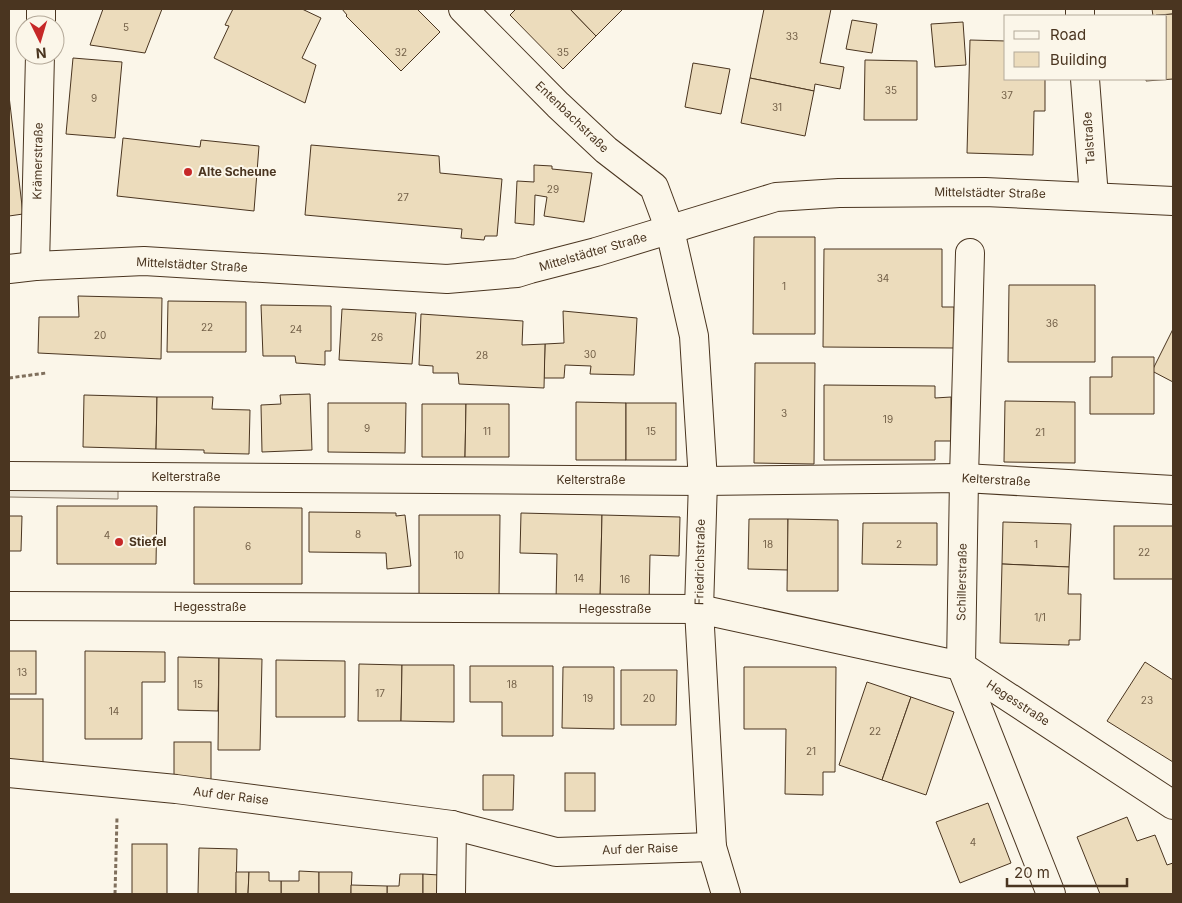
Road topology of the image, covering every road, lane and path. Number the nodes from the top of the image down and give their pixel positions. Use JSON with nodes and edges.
{"nodes":[{"id":1,"x":462,"y":9,"type":"edge"},
{"id":2,"x":39,"y":65,"type":"edge"},
{"id":3,"x":1085,"y":80,"type":"edge"},
{"id":4,"x":1094,"y":197,"type":"junction"},
{"id":5,"x":1173,"y":201,"type":"edge"},
{"id":6,"x":670,"y":230,"type":"junction"},
{"id":7,"x":970,"y":253,"type":"dead end"},
{"id":8,"x":22,"y":268,"type":"edge"},
{"id":9,"x":46,"y":373,"type":"dead end"},
{"id":10,"x":9,"y":378,"type":"edge"},
{"id":11,"x":9,"y":476,"type":"edge"},
{"id":12,"x":964,"y":478,"type":"junction"},
{"id":13,"x":702,"y":480,"type":"junction"},
{"id":14,"x":1173,"y":490,"type":"edge"},
{"id":15,"x":9,"y":606,"type":"edge"},
{"id":16,"x":699,"y":609,"type":"junction"},
{"id":17,"x":960,"y":666,"type":"junction"},
{"id":18,"x":9,"y":773,"type":"edge"},
{"id":19,"x":118,"y":783,"type":"junction"},
{"id":20,"x":1173,"y":805,"type":"edge"},
{"id":21,"x":452,"y":825,"type":"junction"},
{"id":22,"x":712,"y":847,"type":"junction"},
{"id":23,"x":115,"y":894,"type":"edge"},
{"id":24,"x":451,"y":894,"type":"edge"},
{"id":25,"x":726,"y":894,"type":"edge"},
{"id":26,"x":1051,"y":894,"type":"edge"}],
"edges":[{"from":1,"to":6,"type":"street","name":"Entenbachstraße"},
{"from":2,"to":8,"type":"street","name":"Krämerstraße"},
{"from":3,"to":4,"type":"street","name":"Talstraße"},
{"from":4,"to":5,"type":"street","name":"Mittelstädter Straße"},
{"from":4,"to":6,"type":"street","name":"Mittelstädter Straße"},
{"from":6,"to":8,"type":"street","name":"Mittelstädter Straße"},
{"from":6,"to":13,"type":"street","name":"Friedrichstraße"},
{"from":7,"to":12,"type":"street","name":"Schillerstraße"},
{"from":9,"to":10,"type":"path"},
{"from":11,"to":13,"type":"street","name":"Kelterstraße"},
{"from":12,"to":13,"type":"street","name":"Kelterstraße"},
{"from":12,"to":14,"type":"street","name":"Kelterstraße"},
{"from":12,"to":17,"type":"street","name":"Schillerstraße"},
{"from":13,"to":16,"type":"street","name":"Friedrichstraße"},
{"from":15,"to":16,"type":"street","name":"Hegesstraße"},
{"from":16,"to":17,"type":"street","name":"Hegesstraße"},
{"from":16,"to":22,"type":"street","name":"Friedrichstraße"},
{"from":17,"to":20,"type":"street","name":"Hegesstraße"},
{"from":17,"to":26,"type":"street","name":"Schillerstraße"},
{"from":18,"to":19,"type":"street","name":"Auf der Raise"},
{"from":19,"to":21,"type":"street","name":"Auf der Raise"},
{"from":19,"to":23,"type":"path"},
{"from":21,"to":22,"type":"street","name":"Auf der Raise"},
{"from":21,"to":24,"type":"street"},
{"from":22,"to":25,"type":"street","name":"Friedrichstraße"}]}
